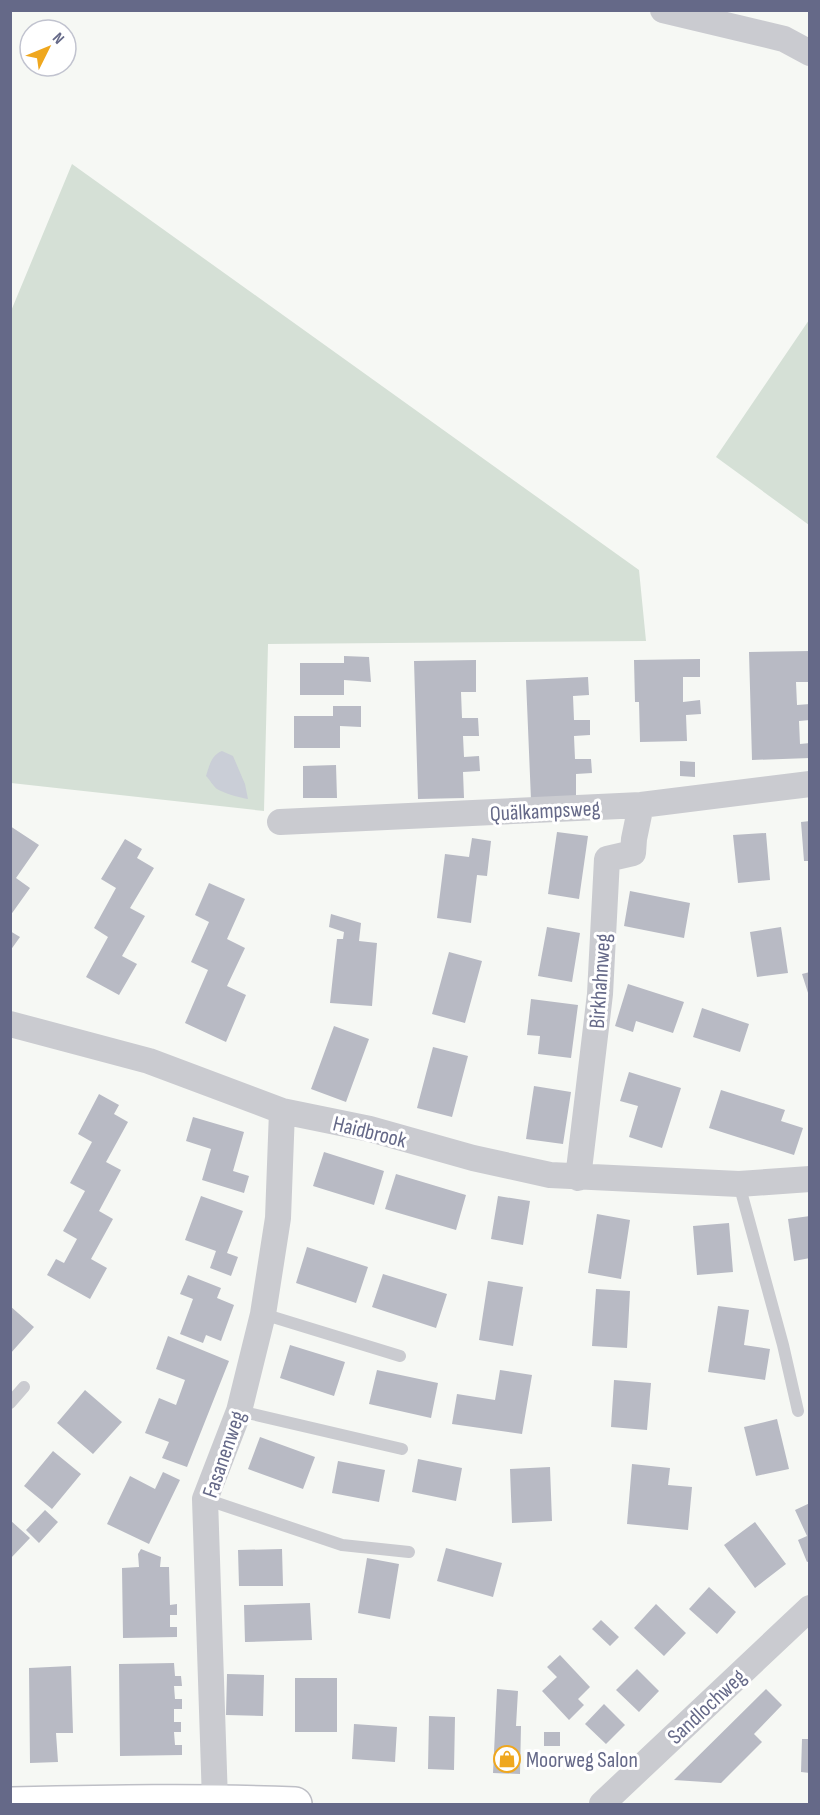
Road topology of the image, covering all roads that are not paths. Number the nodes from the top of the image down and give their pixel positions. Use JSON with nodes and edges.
{"nodes":[{"id":1,"x":663,"y":10,"type":"edge"},
{"id":2,"x":810,"y":52,"type":"edge"},
{"id":3,"x":810,"y":784,"type":"edge"},
{"id":4,"x":641,"y":805,"type":"junction"},
{"id":5,"x":280,"y":822,"type":"dead end"},
{"id":6,"x":10,"y":1024,"type":"edge"},
{"id":7,"x":282,"y":1111,"type":"junction"},
{"id":8,"x":578,"y":1178,"type":"junction"},
{"id":9,"x":810,"y":1179,"type":"edge"},
{"id":10,"x":739,"y":1184,"type":"junction"},
{"id":11,"x":263,"y":1314,"type":"junction"},
{"id":12,"x":400,"y":1356,"type":"dead end"},
{"id":13,"x":24,"y":1387,"type":"dead end"},
{"id":14,"x":10,"y":1404,"type":"edge"},
{"id":15,"x":239,"y":1411,"type":"junction"},
{"id":16,"x":798,"y":1411,"type":"dead end"},
{"id":17,"x":402,"y":1449,"type":"dead end"},
{"id":18,"x":205,"y":1499,"type":"junction"},
{"id":19,"x":409,"y":1552,"type":"dead end"},
{"id":20,"x":810,"y":1608,"type":"edge"},
{"id":21,"x":215,"y":1801,"type":"junction"},
{"id":22,"x":10,"y":1804,"type":"edge"},
{"id":23,"x":295,"y":1804,"type":"edge"},
{"id":24,"x":602,"y":1804,"type":"edge"}],
"edges":[{"from":1,"to":2,"type":"street"},
{"from":3,"to":4,"type":"street","name":"Quälkampsweg"},
{"from":4,"to":5,"type":"street","name":"Quälkampsweg"},
{"from":4,"to":8,"type":"street","name":"Birkhahnweg"},
{"from":6,"to":7,"type":"street","name":"Haidbrook"},
{"from":7,"to":8,"type":"street","name":"Haidbrook"},
{"from":7,"to":11,"type":"street","name":"Fasanenweg"},
{"from":8,"to":10,"type":"street","name":"Haidbrook"},
{"from":9,"to":10,"type":"street","name":"Haidbrook"},
{"from":10,"to":16,"type":"lane"},
{"from":11,"to":12,"type":"lane"},
{"from":11,"to":15,"type":"street","name":"Fasanenweg"},
{"from":13,"to":14,"type":"lane"},
{"from":15,"to":17,"type":"lane"},
{"from":15,"to":18,"type":"street","name":"Fasanenweg"},
{"from":18,"to":19,"type":"lane"},
{"from":18,"to":21,"type":"street","name":"Fasanenweg"},
{"from":20,"to":24,"type":"street","name":"Sandlochweg"},
{"from":21,"to":22,"type":"street"},
{"from":21,"to":23,"type":"street"}]}
